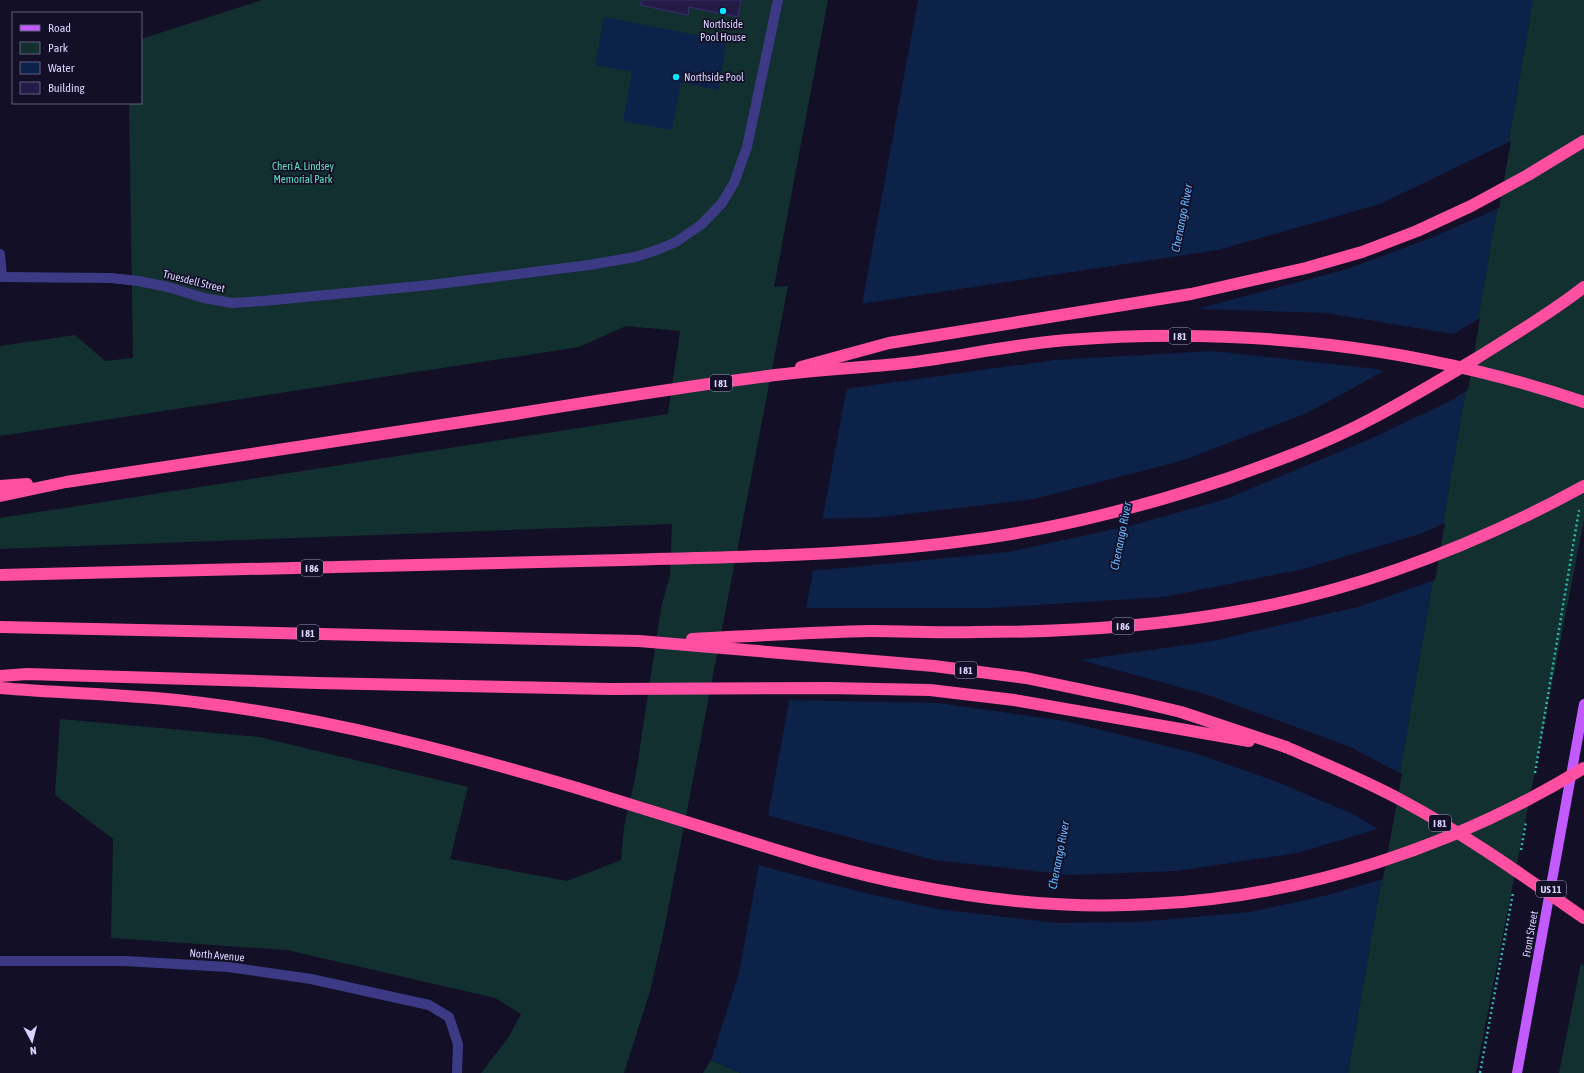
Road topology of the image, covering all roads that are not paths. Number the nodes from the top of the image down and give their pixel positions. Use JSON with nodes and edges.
{"nodes":[{"id":1,"x":778,"y":0,"type":"edge"},
{"id":2,"x":1584,"y":141,"type":"edge"},
{"id":3,"x":0,"y":254,"type":"edge"},
{"id":4,"x":1,"y":277,"type":"edge"},
{"id":5,"x":1584,"y":288,"type":"edge"},
{"id":6,"x":771,"y":375,"type":"junction"},
{"id":7,"x":1584,"y":402,"type":"edge"},
{"id":8,"x":66,"y":482,"type":"junction"},
{"id":9,"x":0,"y":486,"type":"edge"},
{"id":10,"x":1584,"y":486,"type":"edge"},
{"id":11,"x":0,"y":496,"type":"edge"},
{"id":12,"x":0,"y":575,"type":"edge"},
{"id":13,"x":0,"y":627,"type":"edge"},
{"id":14,"x":639,"y":641,"type":"junction"},
{"id":15,"x":0,"y":676,"type":"edge"},
{"id":16,"x":0,"y":688,"type":"edge"},
{"id":17,"x":1584,"y":704,"type":"edge"},
{"id":18,"x":1286,"y":747,"type":"junction"},
{"id":19,"x":1584,"y":768,"type":"edge"},
{"id":20,"x":1584,"y":918,"type":"edge"},
{"id":21,"x":0,"y":961,"type":"edge"},
{"id":22,"x":457,"y":1073,"type":"edge"},
{"id":23,"x":1517,"y":1073,"type":"edge"}],
"edges":[{"from":1,"to":4,"type":"street","name":"Truesdell Street"},
{"from":2,"to":6,"type":"highway"},
{"from":3,"to":4,"type":"street"},
{"from":5,"to":12,"type":"highway","number":"I 86","bridge":true},
{"from":6,"to":7,"type":"highway","number":"I 81"},
{"from":6,"to":8,"type":"highway","number":"I 81"},
{"from":8,"to":9,"type":"highway"},
{"from":8,"to":11,"type":"highway","number":"I 81"},
{"from":10,"to":14,"type":"highway","number":"I 86"},
{"from":13,"to":14,"type":"highway","number":"I 81"},
{"from":14,"to":18,"type":"highway","number":"I 81"},
{"from":15,"to":18,"type":"highway"},
{"from":16,"to":19,"type":"highway","bridge":true},
{"from":17,"to":23,"type":"main road","name":"Front Street","number":"US 11"},
{"from":18,"to":20,"type":"highway","number":"I 81","bridge":true},
{"from":21,"to":22,"type":"street","name":"North Avenue"}]}
